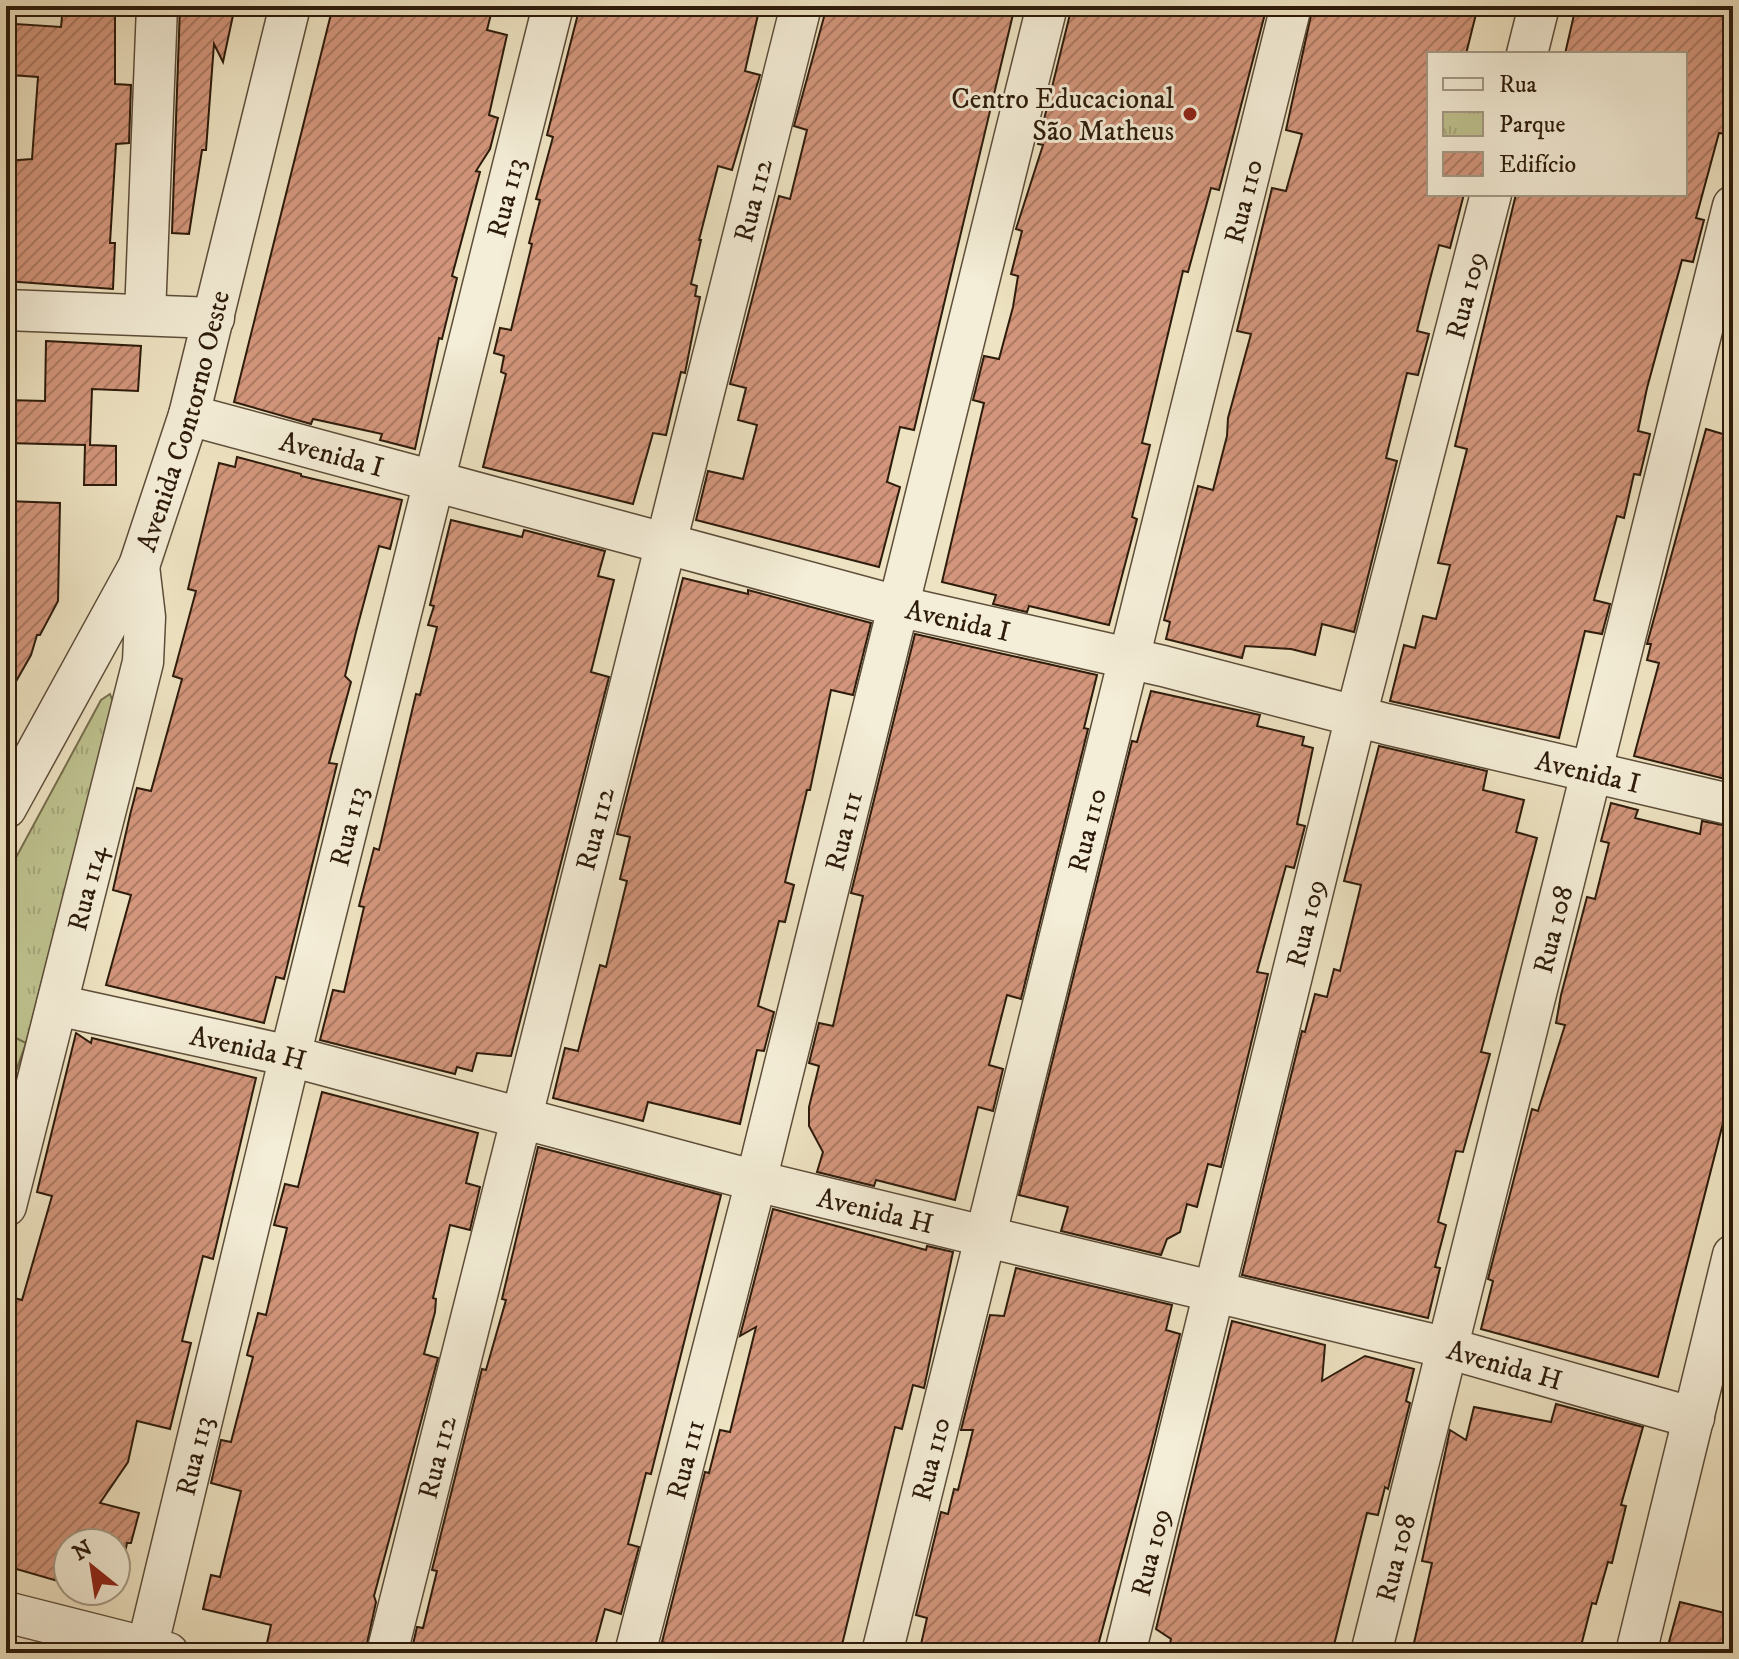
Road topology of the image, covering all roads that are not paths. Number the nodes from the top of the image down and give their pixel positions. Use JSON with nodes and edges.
{"nodes":[{"id":1,"x":157,"y":6,"type":"edge"},
{"id":2,"x":290,"y":6,"type":"edge"},
{"id":3,"x":553,"y":6,"type":"edge"},
{"id":4,"x":801,"y":6,"type":"edge"},
{"id":5,"x":1047,"y":6,"type":"edge"},
{"id":6,"x":1291,"y":6,"type":"edge"},
{"id":7,"x":1539,"y":6,"type":"edge"},
{"id":8,"x":1528,"y":52,"type":"edge"},
{"id":9,"x":1490,"y":196,"type":"edge"},
{"id":10,"x":1733,"y":206,"type":"edge"},
{"id":11,"x":6,"y":310,"type":"edge"},
{"id":12,"x":145,"y":315,"type":"junction"},
{"id":13,"x":214,"y":318,"type":"junction"},
{"id":14,"x":189,"y":415,"type":"junction"},
{"id":15,"x":434,"y":481,"type":"junction"},
{"id":16,"x":667,"y":543,"type":"junction"},
{"id":17,"x":139,"y":566,"type":"junction"},
{"id":18,"x":897,"y":606,"type":"junction"},
{"id":19,"x":1126,"y":659,"type":"junction"},
{"id":20,"x":1356,"y":716,"type":"junction"},
{"id":21,"x":1590,"y":771,"type":"junction"},
{"id":22,"x":1733,"y":805,"type":"edge"},
{"id":23,"x":6,"y":808,"type":"edge"},
{"id":24,"x":57,"y":1005,"type":"junction"},
{"id":25,"x":290,"y":1056,"type":"junction"},
{"id":26,"x":521,"y":1120,"type":"junction"},
{"id":27,"x":756,"y":1181,"type":"junction"},
{"id":28,"x":6,"y":1206,"type":"edge"},
{"id":29,"x":986,"y":1238,"type":"junction"},
{"id":30,"x":1733,"y":1255,"type":"edge"},
{"id":31,"x":1215,"y":1292,"type":"junction"},
{"id":32,"x":1447,"y":1348,"type":"junction"},
{"id":33,"x":1694,"y":1418,"type":"junction"},
{"id":34,"x":6,"y":1612,"type":"edge"},
{"id":35,"x":158,"y":1650,"type":"edge"},
{"id":36,"x":387,"y":1653,"type":"edge"},
{"id":37,"x":635,"y":1653,"type":"edge"},
{"id":38,"x":882,"y":1653,"type":"edge"},
{"id":39,"x":1125,"y":1653,"type":"edge"},
{"id":40,"x":1371,"y":1653,"type":"edge"},
{"id":41,"x":1636,"y":1653,"type":"edge"}],
"edges":[{"from":1,"to":12,"type":"street"},
{"from":2,"to":13,"type":"street","name":"Avenida Contorno Oeste"},
{"from":3,"to":15,"type":"street","name":"Rua 113"},
{"from":4,"to":16,"type":"street","name":"Rua 112"},
{"from":5,"to":18,"type":"street","name":"Rua 111"},
{"from":6,"to":19,"type":"street","name":"Rua 110"},
{"from":7,"to":8,"type":"street"},
{"from":9,"to":20,"type":"street","name":"Rua 109"},
{"from":10,"to":21,"type":"street","name":"Rua 108"},
{"from":11,"to":12,"type":"street"},
{"from":12,"to":13,"type":"street"},
{"from":13,"to":14,"type":"street","name":"Avenida Contorno Oeste"},
{"from":14,"to":15,"type":"street","name":"Avenida I"},
{"from":14,"to":17,"type":"street","name":"Avenida Contorno Oeste"},
{"from":15,"to":16,"type":"street","name":"Avenida I"},
{"from":15,"to":25,"type":"street","name":"Rua 113"},
{"from":16,"to":18,"type":"street","name":"Avenida I"},
{"from":16,"to":26,"type":"street","name":"Rua 112"},
{"from":17,"to":23,"type":"street","name":"Avenida Contorno Oeste"},
{"from":17,"to":24,"type":"street","name":"Rua 114"},
{"from":18,"to":19,"type":"street","name":"Avenida I"},
{"from":18,"to":27,"type":"street","name":"Rua 111"},
{"from":19,"to":20,"type":"street","name":"Avenida I"},
{"from":19,"to":29,"type":"street","name":"Rua 110"},
{"from":20,"to":21,"type":"street","name":"Avenida I"},
{"from":20,"to":31,"type":"street","name":"Rua 109"},
{"from":21,"to":22,"type":"street","name":"Avenida I"},
{"from":21,"to":32,"type":"street","name":"Rua 108"},
{"from":24,"to":25,"type":"street","name":"Avenida H"},
{"from":24,"to":28,"type":"street","name":"Rua 114"},
{"from":25,"to":26,"type":"street","name":"Avenida H"},
{"from":25,"to":35,"type":"street","name":"Rua 113"},
{"from":26,"to":27,"type":"street","name":"Avenida H"},
{"from":26,"to":36,"type":"street","name":"Rua 112"},
{"from":27,"to":29,"type":"street","name":"Avenida H"},
{"from":27,"to":37,"type":"street","name":"Rua 111"},
{"from":29,"to":31,"type":"street","name":"Avenida H"},
{"from":29,"to":38,"type":"street","name":"Rua 110"},
{"from":30,"to":33,"type":"street"},
{"from":31,"to":32,"type":"street","name":"Avenida H"},
{"from":31,"to":39,"type":"street","name":"Rua 109"},
{"from":32,"to":33,"type":"street","name":"Avenida H"},
{"from":32,"to":40,"type":"street","name":"Rua 108"},
{"from":33,"to":41,"type":"street"},
{"from":34,"to":35,"type":"street"}]}
